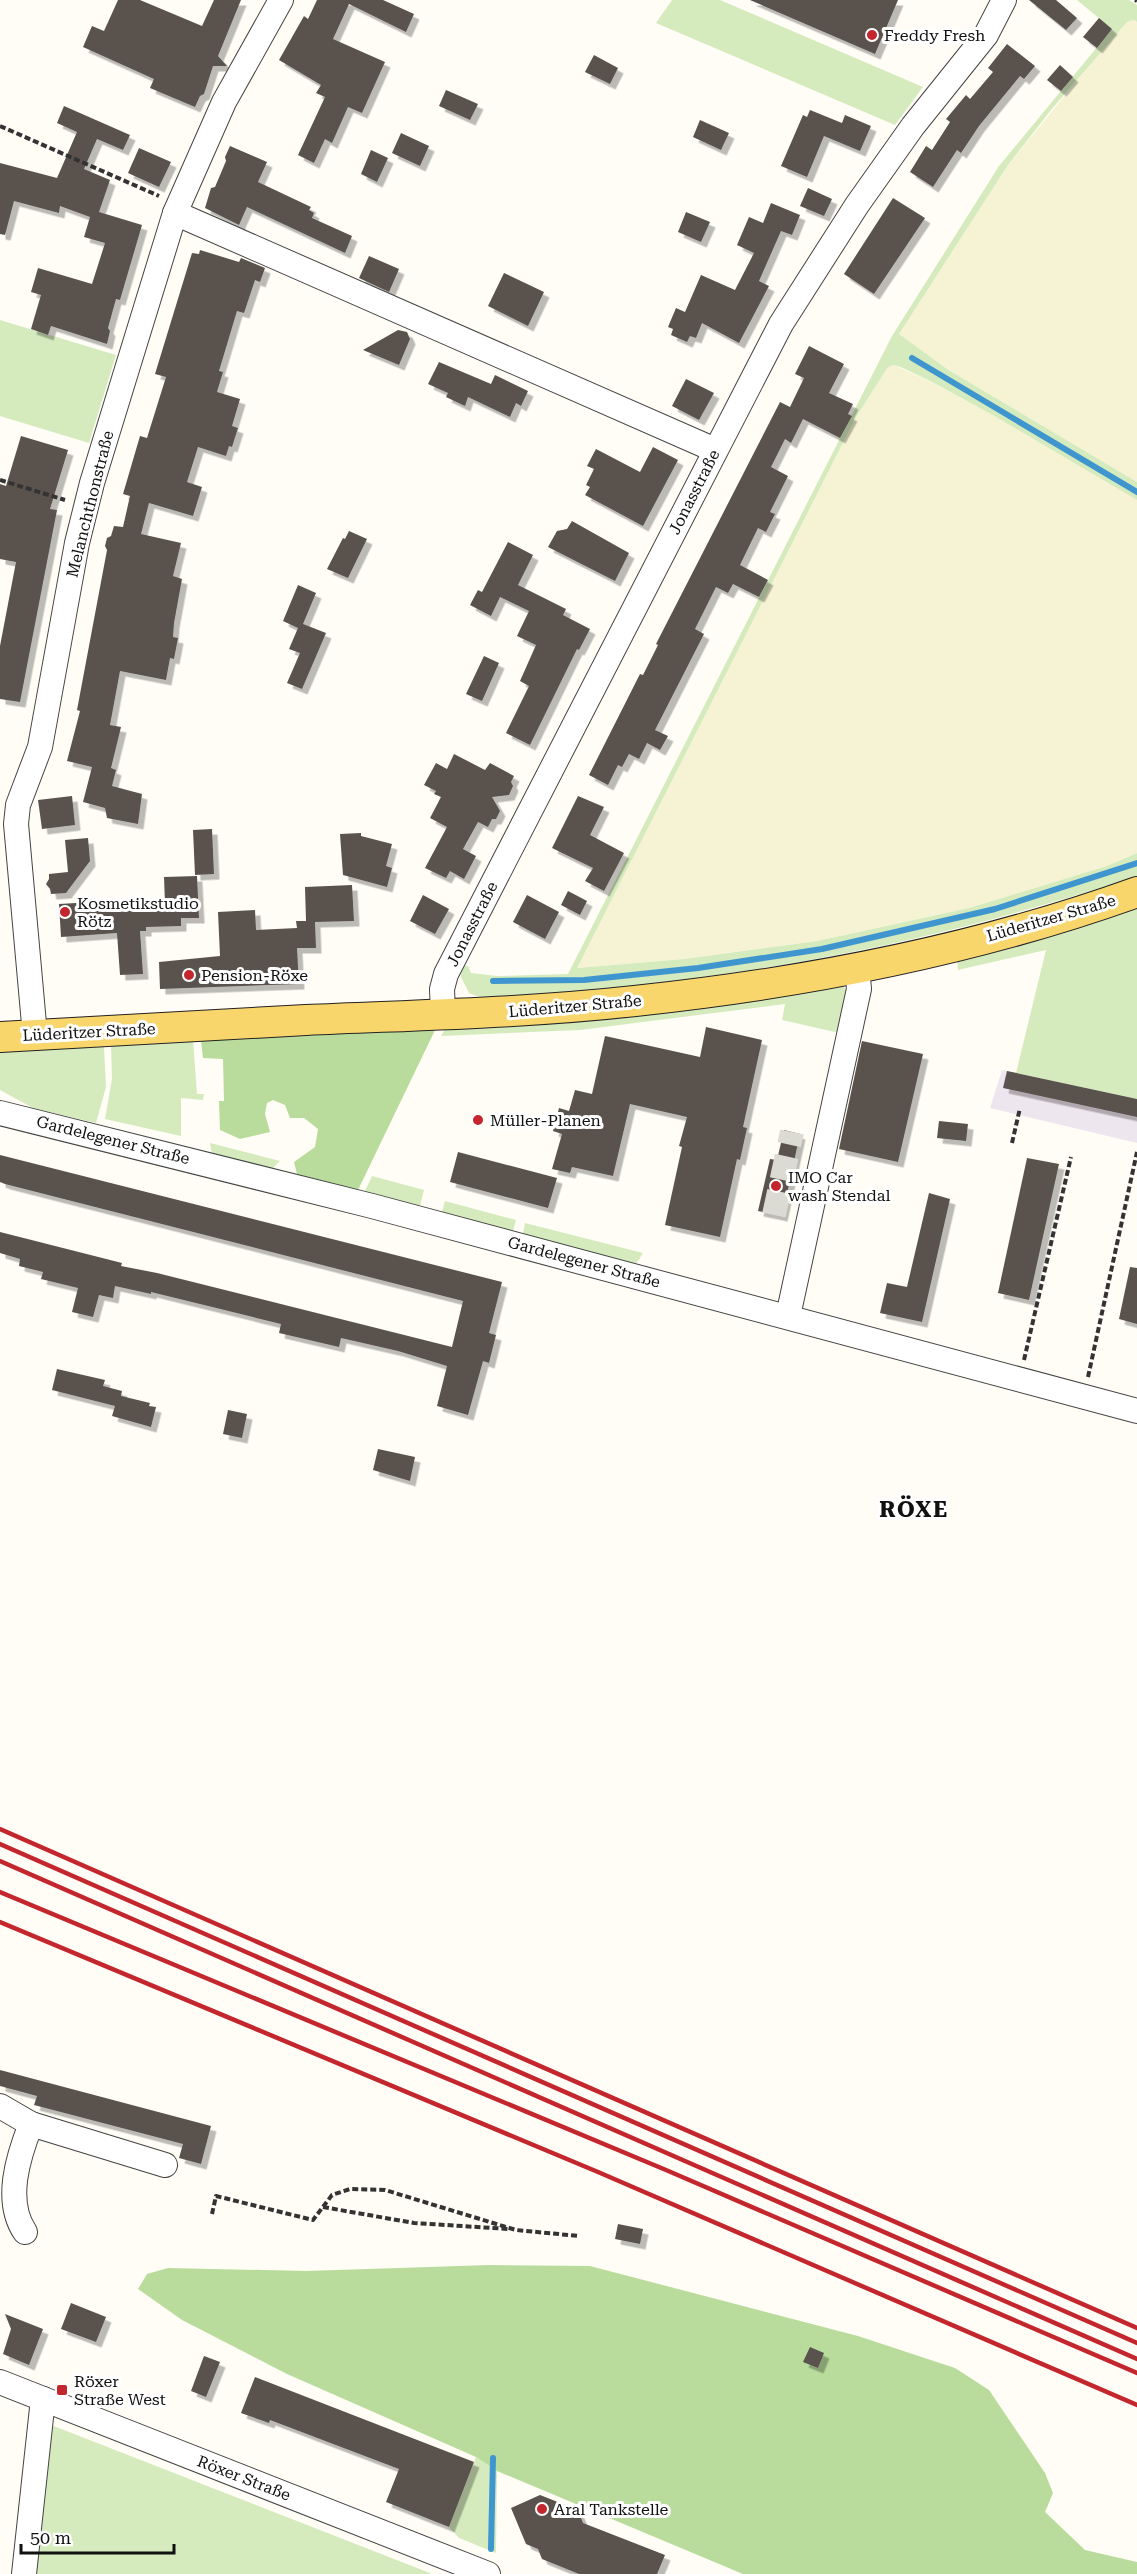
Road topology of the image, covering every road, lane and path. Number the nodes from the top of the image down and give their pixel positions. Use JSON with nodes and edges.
{"nodes":[{"id":1,"x":281,"y":0,"type":"edge"},
{"id":2,"x":1004,"y":0,"type":"edge"},
{"id":3,"x":0,"y":126,"type":"edge"},
{"id":4,"x":177,"y":208,"type":"junction"},
{"id":5,"x":715,"y":450,"type":"junction"},
{"id":6,"x":0,"y":480,"type":"edge"},
{"id":7,"x":86,"y":506,"type":"junction"},
{"id":8,"x":1137,"y":892,"type":"edge"},
{"id":9,"x":857,"y":968,"type":"junction"},
{"id":10,"x":443,"y":1014,"type":"junction"},
{"id":11,"x":35,"y":1035,"type":"junction"},
{"id":12,"x":0,"y":1037,"type":"edge"},
{"id":13,"x":0,"y":1104,"type":"edge"},
{"id":14,"x":1020,"y":1108,"type":"dead end"},
{"id":15,"x":0,"y":1113,"type":"edge"},
{"id":16,"x":28,"y":1119,"type":"junction"},
{"id":17,"x":1012,"y":1143,"type":"dead end"},
{"id":18,"x":1137,"y":1152,"type":"edge"},
{"id":19,"x":1071,"y":1157,"type":"dead end"},
{"id":20,"x":788,"y":1316,"type":"junction"},
{"id":21,"x":1020,"y":1378,"type":"junction"},
{"id":22,"x":1084,"y":1396,"type":"junction"},
{"id":23,"x":1137,"y":1411,"type":"edge"},
{"id":24,"x":0,"y":2106,"type":"edge"},
{"id":25,"x":31,"y":2124,"type":"junction"},
{"id":26,"x":165,"y":2165,"type":"dead end"},
{"id":27,"x":323,"y":2206,"type":"junction"},
{"id":28,"x":212,"y":2214,"type":"dead end"},
{"id":29,"x":516,"y":2230,"type":"junction"},
{"id":30,"x":25,"y":2232,"type":"dead end"},
{"id":31,"x":579,"y":2236,"type":"dead end"},
{"id":32,"x":0,"y":2382,"type":"edge"},
{"id":33,"x":43,"y":2399,"type":"junction"},
{"id":34,"x":24,"y":2574,"type":"edge"},
{"id":35,"x":488,"y":2574,"type":"edge"}],
"edges":[{"from":1,"to":4,"type":"street","name":"Melanchthonstraße"},
{"from":2,"to":5,"type":"street","name":"Jonasstraße"},
{"from":3,"to":4,"type":"path"},
{"from":4,"to":5,"type":"street"},
{"from":4,"to":7,"type":"street","name":"Melanchthonstraße"},
{"from":5,"to":10,"type":"street","name":"Jonasstraße"},
{"from":6,"to":7,"type":"path"},
{"from":7,"to":11,"type":"street","name":"Melanchthonstraße"},
{"from":8,"to":9,"type":"main road","name":"Lüderitzer Straße"},
{"from":9,"to":10,"type":"main road","name":"Lüderitzer Straße"},
{"from":9,"to":20,"type":"street"},
{"from":10,"to":11,"type":"main road","name":"Lüderitzer Straße"},
{"from":11,"to":12,"type":"main road","name":"Lüderitzer Straße"},
{"from":13,"to":16,"type":"street","name":"Gardelegener Straße"},
{"from":14,"to":17,"type":"path"},
{"from":15,"to":16,"type":"street","name":"Gardelegener Straße"},
{"from":16,"to":20,"type":"street","name":"Gardelegener Straße"},
{"from":18,"to":22,"type":"path"},
{"from":19,"to":21,"type":"path"},
{"from":20,"to":21,"type":"street","name":"Gardelegener Straße"},
{"from":21,"to":22,"type":"street","name":"Gardelegener Straße"},
{"from":22,"to":23,"type":"street","name":"Gardelegener Straße"},
{"from":24,"to":25,"type":"street"},
{"from":25,"to":26,"type":"street"},
{"from":25,"to":30,"type":"street"},
{"from":27,"to":28,"type":"path"},
{"from":27,"to":29,"type":"path"},
{"from":27,"to":29,"type":"path"},
{"from":29,"to":31,"type":"path"},
{"from":32,"to":33,"type":"street","name":"Röxer Straße"},
{"from":33,"to":34,"type":"street"},
{"from":33,"to":35,"type":"street","name":"Röxer Straße"}]}
